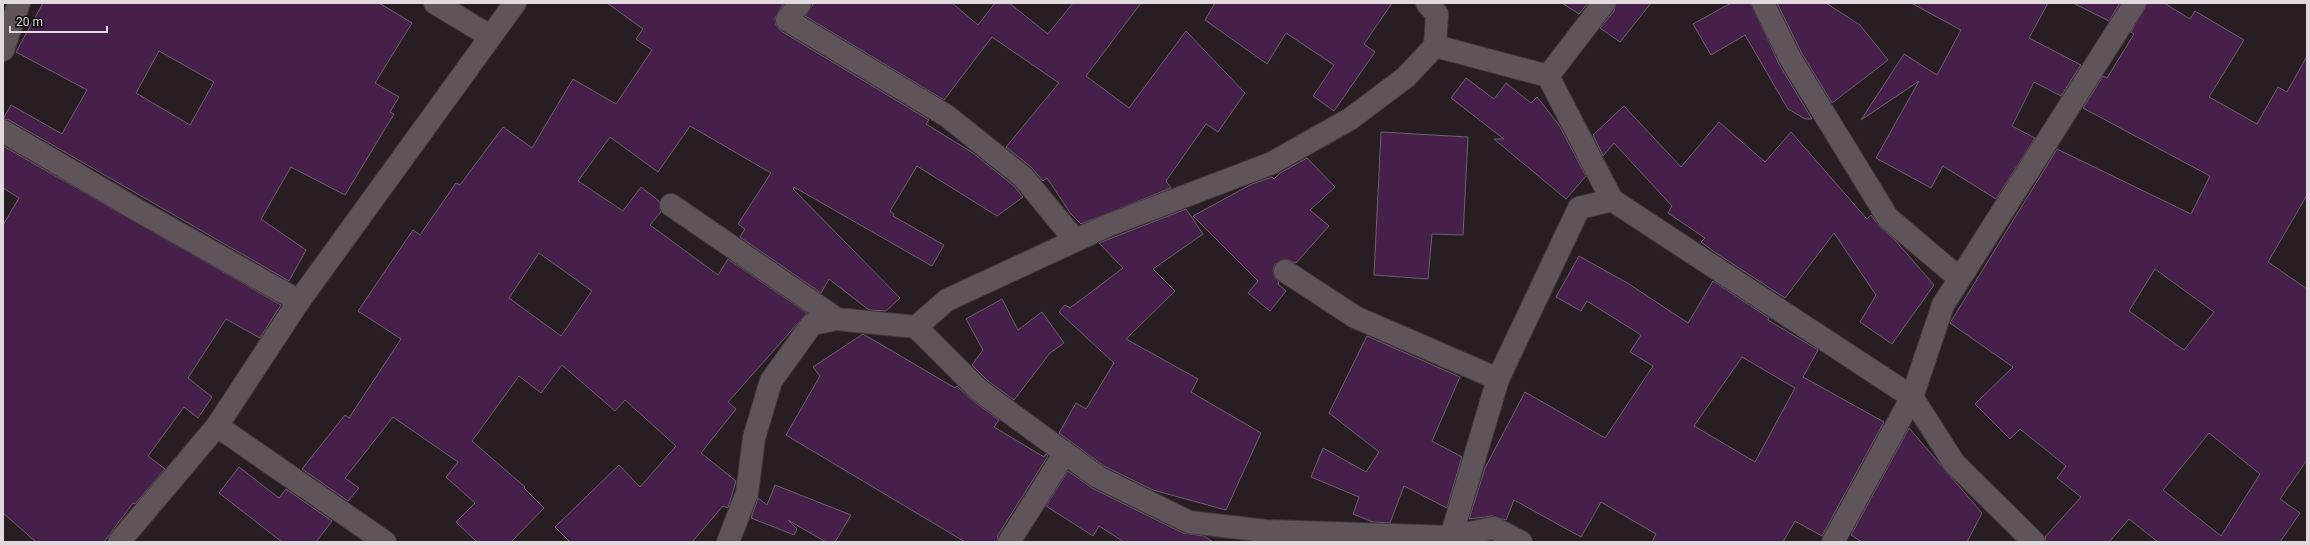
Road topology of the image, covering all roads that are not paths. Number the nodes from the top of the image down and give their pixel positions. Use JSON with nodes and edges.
{"nodes":[{"id":1,"x":19,"y":3,"type":"edge"},
{"id":2,"x":435,"y":3,"type":"edge"},
{"id":3,"x":515,"y":3,"type":"edge"},
{"id":4,"x":800,"y":3,"type":"edge"},
{"id":5,"x":1604,"y":3,"type":"edge"},
{"id":6,"x":1763,"y":3,"type":"edge"},
{"id":7,"x":2135,"y":3,"type":"edge"},
{"id":8,"x":1436,"y":7,"type":"edge"},
{"id":9,"x":490,"y":36,"type":"junction"},
{"id":10,"x":1435,"y":46,"type":"junction"},
{"id":11,"x":3,"y":50,"type":"edge"},
{"id":12,"x":1548,"y":76,"type":"junction"},
{"id":13,"x":3,"y":131,"type":"edge"},
{"id":14,"x":1612,"y":200,"type":"junction"},
{"id":15,"x":671,"y":205,"type":"dead end"},
{"id":16,"x":1075,"y":240,"type":"junction"},
{"id":17,"x":1285,"y":271,"type":"dead end"},
{"id":18,"x":1959,"y":278,"type":"junction"},
{"id":19,"x":299,"y":301,"type":"junction"},
{"id":20,"x":837,"y":319,"type":"junction"},
{"id":21,"x":916,"y":327,"type":"junction"},
{"id":22,"x":1498,"y":379,"type":"junction"},
{"id":23,"x":1912,"y":397,"type":"junction"},
{"id":24,"x":217,"y":426,"type":"junction"},
{"id":25,"x":1065,"y":453,"type":"junction"},
{"id":26,"x":1263,"y":537,"type":"edge"},
{"id":27,"x":1451,"y":537,"type":"junction"},
{"id":28,"x":119,"y":542,"type":"edge"},
{"id":29,"x":385,"y":542,"type":"edge"},
{"id":30,"x":728,"y":542,"type":"edge"},
{"id":31,"x":1009,"y":542,"type":"edge"},
{"id":32,"x":1521,"y":542,"type":"edge"},
{"id":33,"x":1833,"y":542,"type":"edge"},
{"id":34,"x":2034,"y":542,"type":"edge"}],
"edges":[{"from":1,"to":11,"type":"street"},
{"from":2,"to":9,"type":"street"},
{"from":3,"to":9,"type":"street"},
{"from":4,"to":16,"type":"street"},
{"from":5,"to":12,"type":"street"},
{"from":6,"to":18,"type":"street"},
{"from":7,"to":18,"type":"street"},
{"from":8,"to":10,"type":"street"},
{"from":9,"to":19,"type":"street"},
{"from":10,"to":12,"type":"street"},
{"from":10,"to":16,"type":"street"},
{"from":12,"to":14,"type":"street"},
{"from":13,"to":19,"type":"street"},
{"from":14,"to":22,"type":"street"},
{"from":14,"to":23,"type":"street"},
{"from":15,"to":20,"type":"street"},
{"from":16,"to":21,"type":"street"},
{"from":17,"to":22,"type":"street"},
{"from":18,"to":23,"type":"street"},
{"from":19,"to":24,"type":"street"},
{"from":20,"to":21,"type":"street"},
{"from":20,"to":30,"type":"street"},
{"from":21,"to":25,"type":"street"},
{"from":22,"to":27,"type":"street"},
{"from":23,"to":33,"type":"street"},
{"from":23,"to":34,"type":"street"},
{"from":24,"to":28,"type":"street"},
{"from":24,"to":29,"type":"street"},
{"from":25,"to":26,"type":"street"},
{"from":25,"to":31,"type":"street"},
{"from":26,"to":27,"type":"street"},
{"from":27,"to":32,"type":"street"}]}
